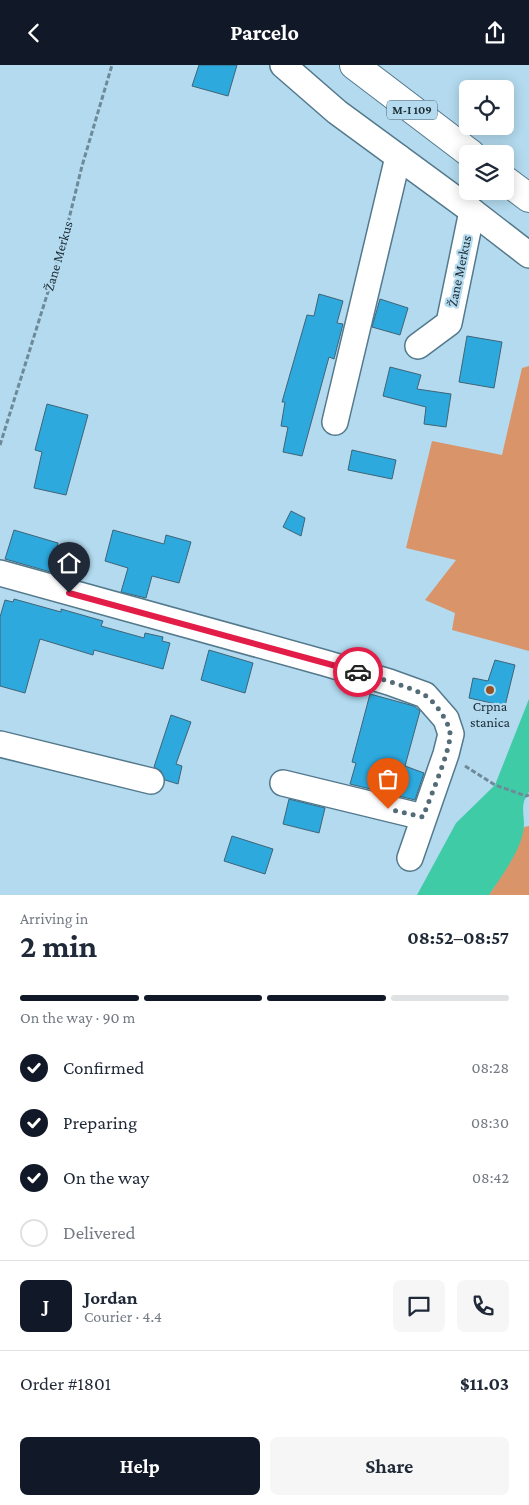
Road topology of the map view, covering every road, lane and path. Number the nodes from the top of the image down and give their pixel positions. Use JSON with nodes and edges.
{"nodes":[{"id":1,"x":112,"y":65,"type":"edge"},
{"id":2,"x":283,"y":65,"type":"edge"},
{"id":3,"x":354,"y":65,"type":"edge"},
{"id":4,"x":459,"y":145,"type":"edge"},
{"id":5,"x":398,"y":157,"type":"junction"},
{"id":6,"x":514,"y":187,"type":"edge"},
{"id":7,"x":529,"y":198,"type":"edge"},
{"id":8,"x":472,"y":211,"type":"junction"},
{"id":9,"x":529,"y":255,"type":"edge"},
{"id":10,"x":418,"y":346,"type":"dead end"},
{"id":11,"x":335,"y":422,"type":"dead end"},
{"id":12,"x":0,"y":445,"type":"edge"},
{"id":13,"x":0,"y":573,"type":"edge"},
{"id":14,"x":0,"y":744,"type":"edge"},
{"id":15,"x":446,"y":754,"type":"junction"},
{"id":16,"x":151,"y":781,"type":"dead end"},
{"id":17,"x":284,"y":783,"type":"dead end"},
{"id":18,"x":527,"y":795,"type":"edge"},
{"id":19,"x":423,"y":817,"type":"junction"},
{"id":20,"x":410,"y":858,"type":"dead end"}],
"edges":[{"from":1,"to":12,"type":"path","name":"Žane Merkus"},
{"from":2,"to":5,"type":"street","name":"Žane Merkus"},
{"from":3,"to":4,"type":"main road","number":"M-I 109"},
{"from":5,"to":8,"type":"street","name":"Žane Merkus"},
{"from":5,"to":11,"type":"street"},
{"from":6,"to":7,"type":"main road"},
{"from":8,"to":9,"type":"street","name":"Žane Merkus"},
{"from":8,"to":10,"type":"street","name":"Žane Merkus"},
{"from":13,"to":15,"type":"street"},
{"from":14,"to":16,"type":"street"},
{"from":15,"to":18,"type":"path"},
{"from":15,"to":19,"type":"street"},
{"from":17,"to":19,"type":"street"},
{"from":19,"to":20,"type":"street"}]}
